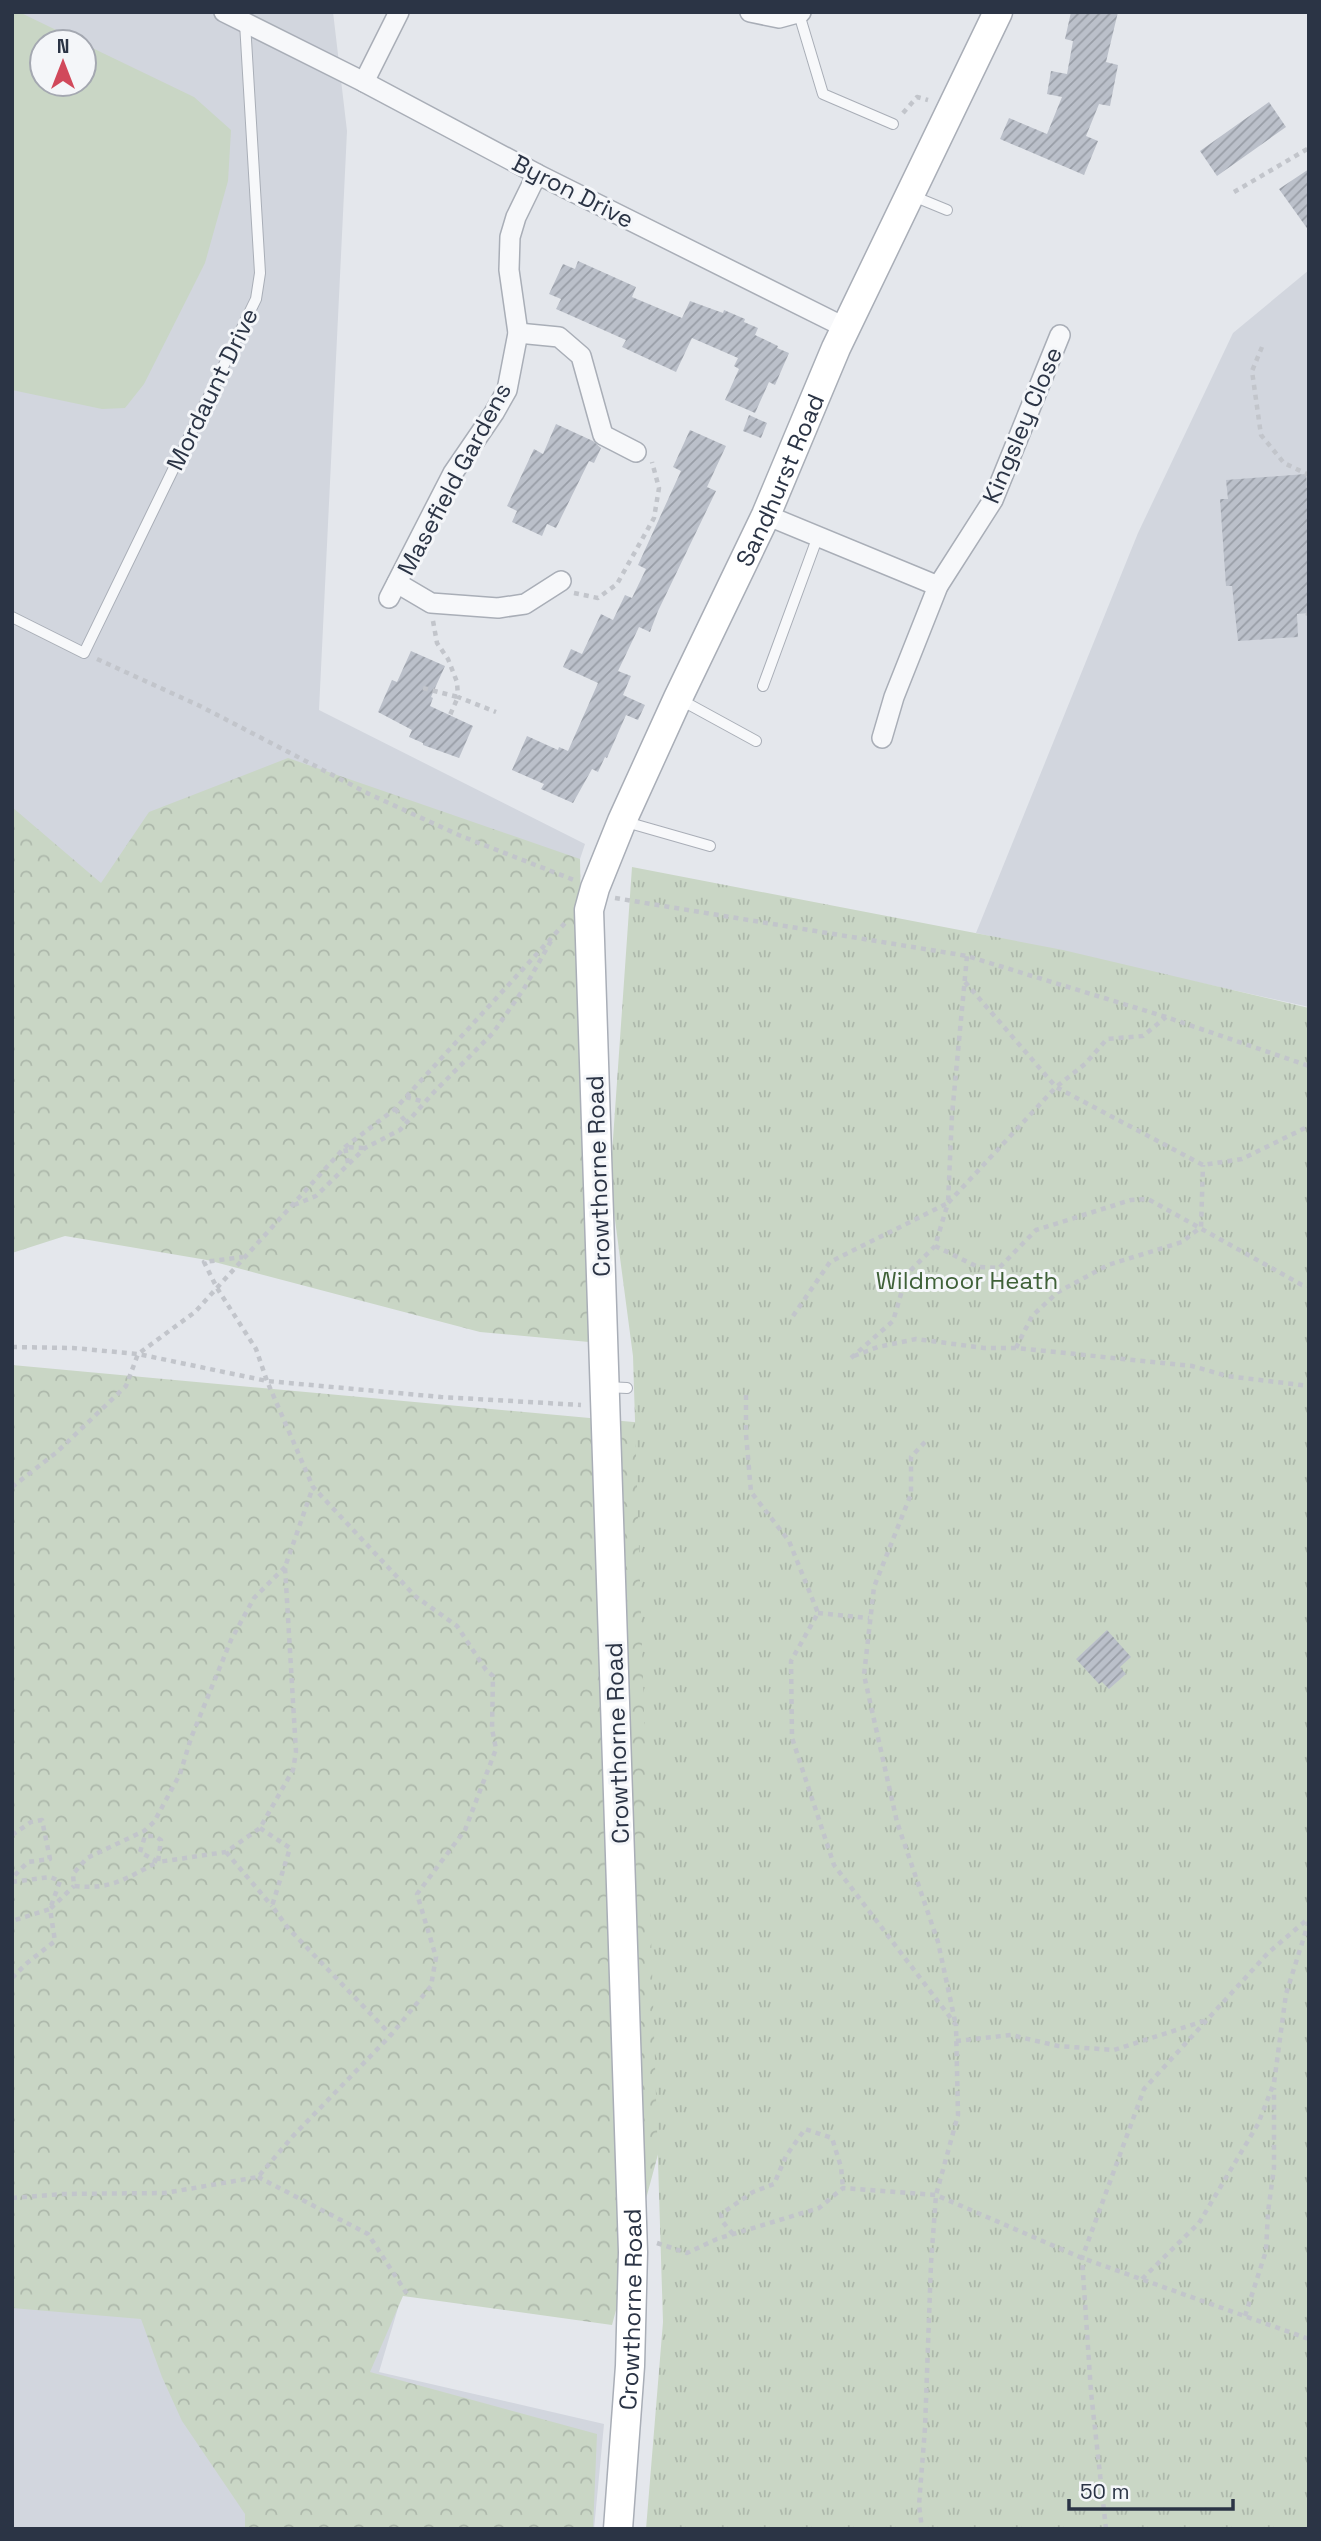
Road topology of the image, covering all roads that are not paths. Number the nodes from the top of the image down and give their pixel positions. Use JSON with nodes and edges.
{"nodes":[{"id":1,"x":224,"y":12,"type":"edge"},
{"id":2,"x":399,"y":12,"type":"edge"},
{"id":3,"x":750,"y":12,"type":"edge"},
{"id":4,"x":998,"y":12,"type":"edge"},
{"id":5,"x":800,"y":13,"type":"edge"},
{"id":6,"x":245,"y":22,"type":"junction"},
{"id":7,"x":364,"y":82,"type":"junction"},
{"id":8,"x":893,"y":124,"type":"road end"},
{"id":9,"x":537,"y":174,"type":"junction"},
{"id":10,"x":909,"y":194,"type":"junction"},
{"id":11,"x":947,"y":210,"type":"dead end"},
{"id":12,"x":846,"y":328,"type":"junction"},
{"id":13,"x":518,"y":333,"type":"junction"},
{"id":14,"x":1060,"y":335,"type":"dead end"},
{"id":15,"x":636,"y":452,"type":"road end"},
{"id":16,"x":766,"y":515,"type":"junction"},
{"id":17,"x":818,"y":536,"type":"junction"},
{"id":18,"x":555,"y":584,"type":"road end"},
{"id":19,"x":938,"y":586,"type":"junction"},
{"id":20,"x":12,"y":617,"type":"edge"},
{"id":21,"x":763,"y":686,"type":"dead end"},
{"id":22,"x":678,"y":698,"type":"junction"},
{"id":23,"x":882,"y":738,"type":"dead end"},
{"id":24,"x":756,"y":741,"type":"dead end"},
{"id":25,"x":622,"y":821,"type":"junction"},
{"id":26,"x":710,"y":846,"type":"dead end"},
{"id":27,"x":590,"y":956,"type":"joint"},
{"id":28,"x":618,"y":2529,"type":"edge"}],
"edges":[{"from":1,"to":6,"type":"street","name":"Byron Drive"},
{"from":2,"to":7,"type":"street"},
{"from":3,"to":5,"type":"street"},
{"from":4,"to":10,"type":"street","name":"Sandhurst Road"},
{"from":5,"to":8,"type":"lane"},
{"from":6,"to":7,"type":"street","name":"Byron Drive"},
{"from":6,"to":20,"type":"lane","name":"Mordaunt Drive"},
{"from":7,"to":9,"type":"street","name":"Byron Drive"},
{"from":9,"to":12,"type":"street","name":"Byron Drive"},
{"from":9,"to":13,"type":"street","name":"Masefield Gardens"},
{"from":10,"to":11,"type":"lane"},
{"from":10,"to":12,"type":"street","name":"Sandhurst Road"},
{"from":12,"to":16,"type":"street","name":"Sandhurst Road"},
{"from":13,"to":15,"type":"street"},
{"from":13,"to":18,"type":"street","name":"Masefield Gardens"},
{"from":14,"to":19,"type":"street","name":"Kingsley Close"},
{"from":16,"to":17,"type":"street"},
{"from":16,"to":22,"type":"street","name":"Sandhurst Road"},
{"from":17,"to":19,"type":"street"},
{"from":17,"to":21,"type":"lane"},
{"from":19,"to":23,"type":"street","name":"Kingsley Close"},
{"from":22,"to":24,"type":"lane"},
{"from":22,"to":25,"type":"street","name":"Sandhurst Road"},
{"from":25,"to":26,"type":"lane"},
{"from":25,"to":27,"type":"street","name":"Sandhurst Road"},
{"from":27,"to":28,"type":"street","name":"Crowthorne Road"}]}
